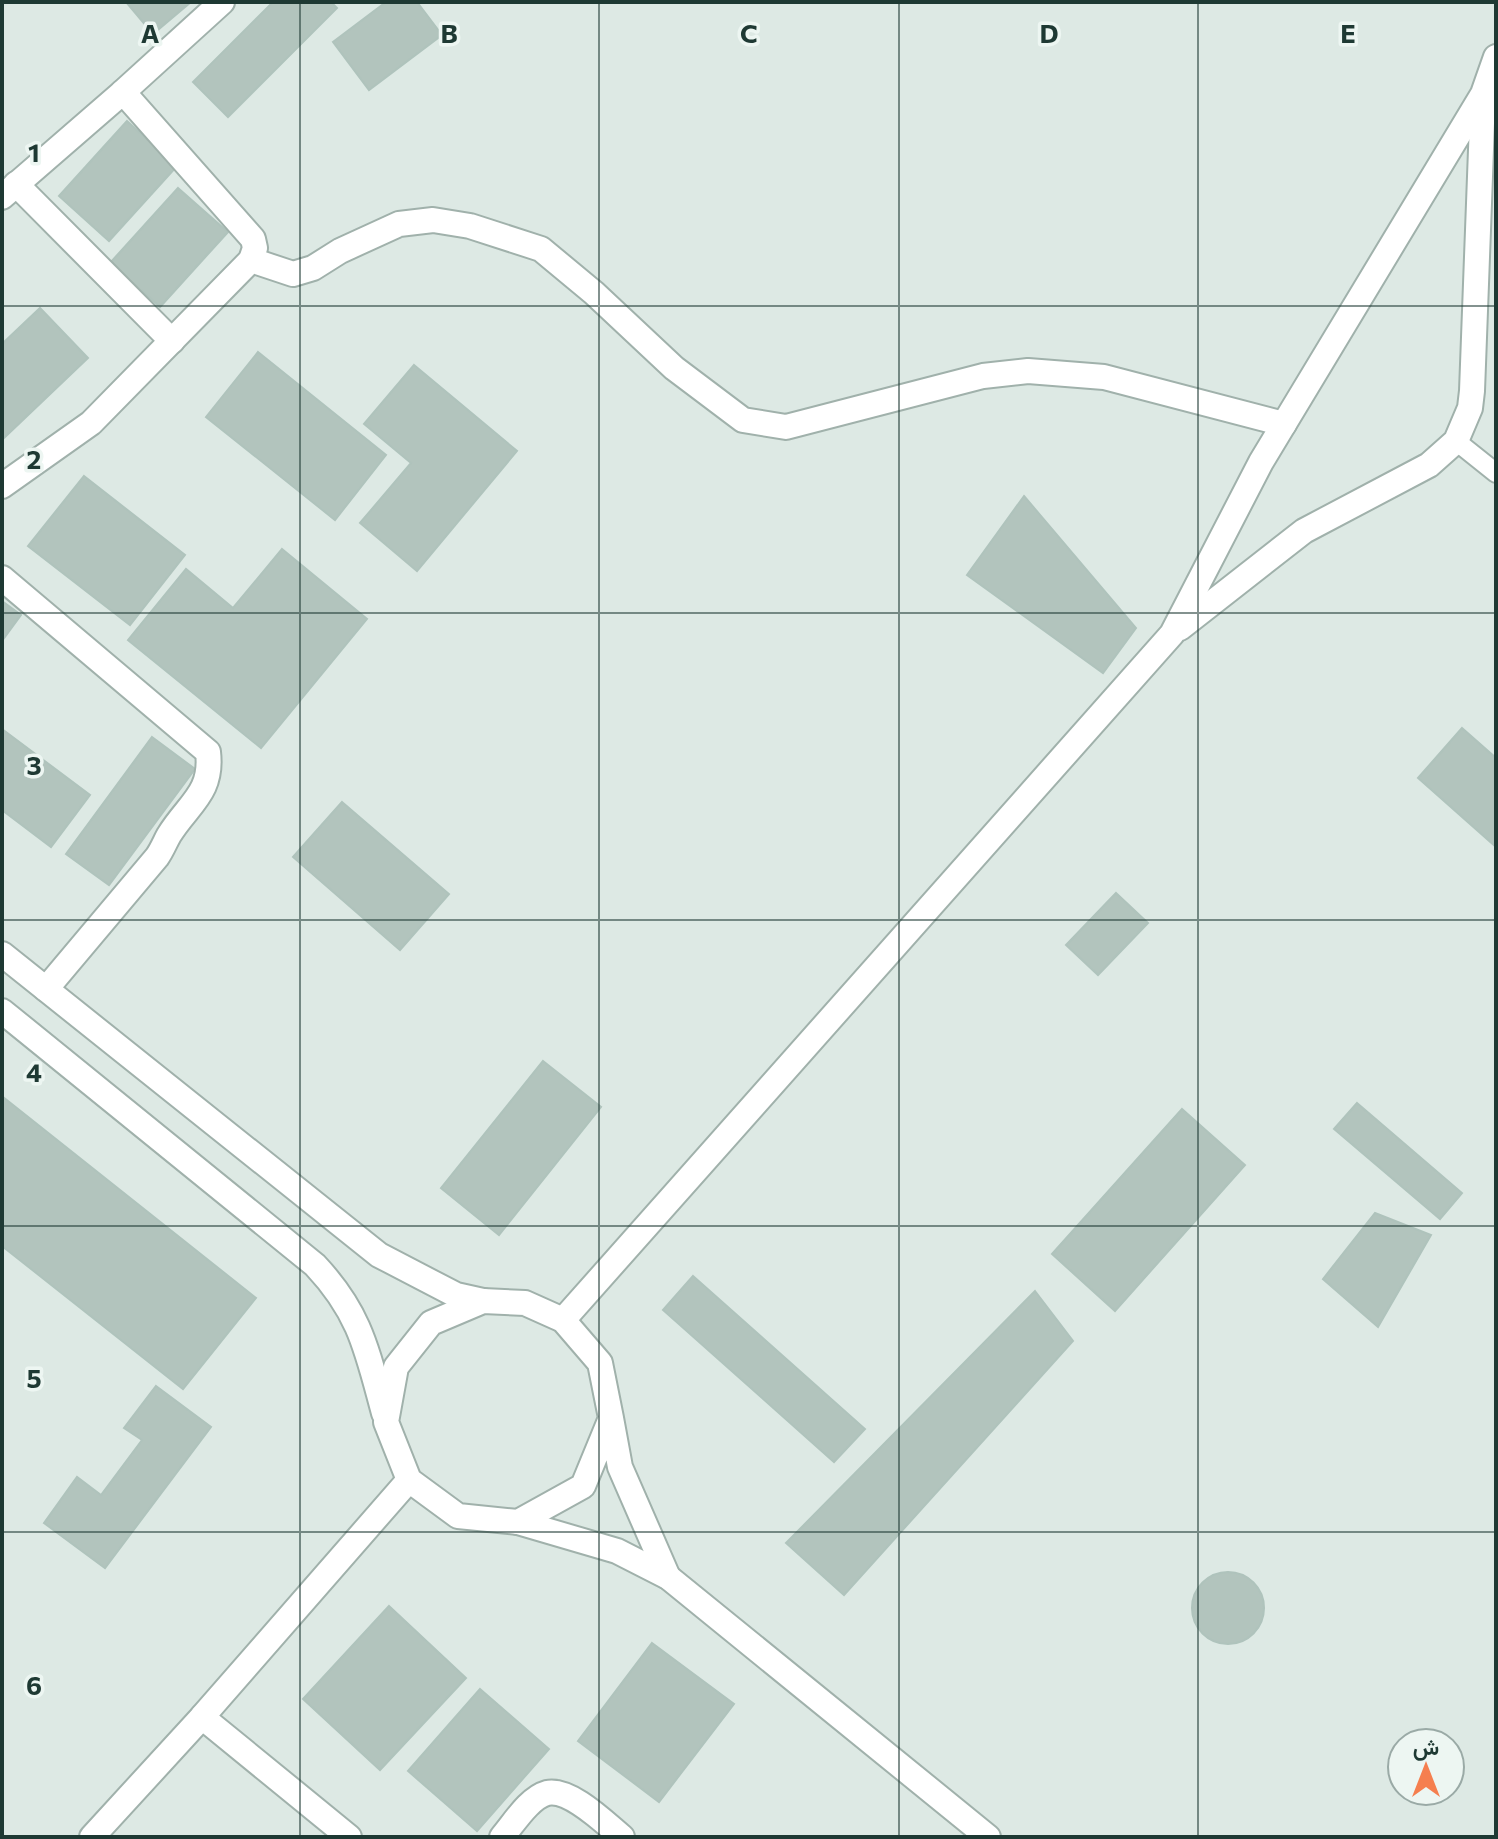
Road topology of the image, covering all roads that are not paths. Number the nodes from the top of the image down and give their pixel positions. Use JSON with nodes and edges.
{"nodes":[{"id":1,"x":222,"y":2,"type":"edge"},
{"id":2,"x":1496,"y":57,"type":"edge"},
{"id":3,"x":123,"y":92,"type":"junction"},
{"id":4,"x":1483,"y":94,"type":"junction"},
{"id":5,"x":9,"y":190,"type":"edge"},
{"id":6,"x":251,"y":260,"type":"junction"},
{"id":7,"x":172,"y":341,"type":"junction"},
{"id":8,"x":1284,"y":424,"type":"junction"},
{"id":9,"x":1456,"y":441,"type":"junction"},
{"id":10,"x":1496,"y":473,"type":"edge"},
{"id":11,"x":2,"y":486,"type":"edge"},
{"id":12,"x":2,"y":578,"type":"edge"},
{"id":13,"x":1172,"y":634,"type":"junction"},
{"id":14,"x":2,"y":954,"type":"edge"},
{"id":15,"x":46,"y":989,"type":"junction"},
{"id":16,"x":2,"y":1011,"type":"edge"},
{"id":17,"x":483,"y":1301,"type":"junction"},
{"id":18,"x":563,"y":1320,"type":"junction"},
{"id":19,"x":611,"y":1418,"type":"junction"},
{"id":20,"x":386,"y":1422,"type":"junction"},
{"id":21,"x":409,"y":1480,"type":"junction"},
{"id":22,"x":518,"y":1522,"type":"junction"},
{"id":23,"x":668,"y":1577,"type":"junction"},
{"id":24,"x":202,"y":1717,"type":"junction"},
{"id":25,"x":92,"y":1837,"type":"edge"},
{"id":26,"x":349,"y":1837,"type":"edge"},
{"id":27,"x":502,"y":1837,"type":"edge"},
{"id":28,"x":622,"y":1837,"type":"edge"},
{"id":29,"x":988,"y":1837,"type":"edge"}],
"edges":[{"from":1,"to":3,"type":"street"},
{"from":2,"to":4,"type":"street"},
{"from":3,"to":5,"type":"street"},
{"from":3,"to":6,"type":"street"},
{"from":4,"to":8,"type":"street"},
{"from":4,"to":9,"type":"street"},
{"from":5,"to":7,"type":"street"},
{"from":6,"to":7,"type":"street"},
{"from":6,"to":8,"type":"street"},
{"from":7,"to":11,"type":"street"},
{"from":8,"to":13,"type":"street"},
{"from":9,"to":10,"type":"lane"},
{"from":9,"to":13,"type":"street"},
{"from":12,"to":15,"type":"street"},
{"from":13,"to":18,"type":"street"},
{"from":14,"to":15,"type":"street"},
{"from":15,"to":17,"type":"street"},
{"from":16,"to":20,"type":"street"},
{"from":17,"to":18,"type":"street"},
{"from":17,"to":20,"type":"street"},
{"from":18,"to":19,"type":"street"},
{"from":19,"to":22,"type":"street"},
{"from":19,"to":23,"type":"street"},
{"from":20,"to":21,"type":"street"},
{"from":21,"to":22,"type":"street"},
{"from":21,"to":24,"type":"street"},
{"from":22,"to":23,"type":"street"},
{"from":23,"to":29,"type":"street"},
{"from":24,"to":25,"type":"street"},
{"from":24,"to":26,"type":"street"},
{"from":27,"to":28,"type":"street"}]}
